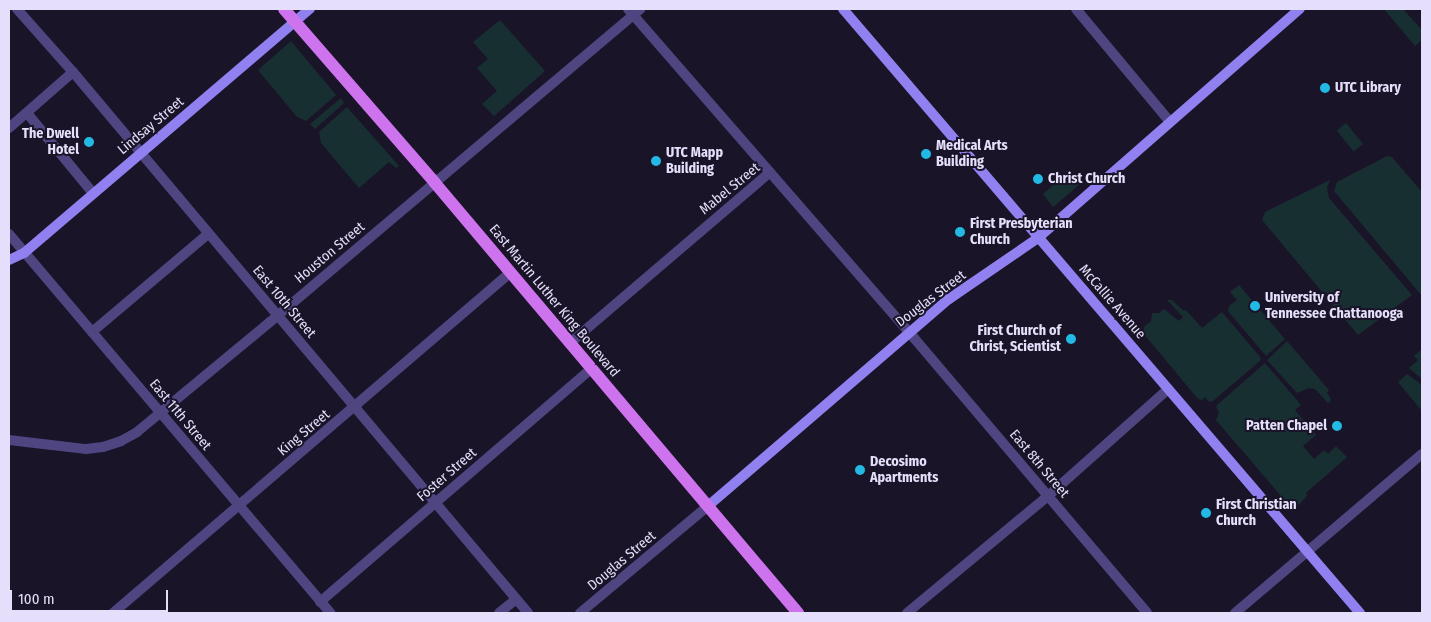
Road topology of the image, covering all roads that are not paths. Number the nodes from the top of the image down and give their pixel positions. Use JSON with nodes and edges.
{"nodes":[{"id":1,"x":18,"y":9,"type":"edge"},
{"id":2,"x":284,"y":9,"type":"edge"},
{"id":3,"x":310,"y":9,"type":"edge"},
{"id":4,"x":843,"y":9,"type":"edge"},
{"id":5,"x":1076,"y":9,"type":"edge"},
{"id":6,"x":1300,"y":9,"type":"edge"},
{"id":7,"x":634,"y":11,"type":"edge"},
{"id":8,"x":295,"y":22,"type":"junction"},
{"id":9,"x":73,"y":72,"type":"junction"},
{"id":10,"x":26,"y":113,"type":"junction"},
{"id":11,"x":1170,"y":122,"type":"junction"},
{"id":12,"x":9,"y":128,"type":"edge"},
{"id":13,"x":140,"y":153,"type":"junction"},
{"id":14,"x":770,"y":172,"type":"junction"},
{"id":15,"x":435,"y":183,"type":"junction"},
{"id":16,"x":93,"y":193,"type":"junction"},
{"id":17,"x":9,"y":234,"type":"edge"},
{"id":18,"x":208,"y":234,"type":"junction"},
{"id":19,"x":1038,"y":238,"type":"junction"},
{"id":20,"x":24,"y":253,"type":"junction"},
{"id":21,"x":9,"y":260,"type":"edge"},
{"id":22,"x":511,"y":272,"type":"junction"},
{"id":23,"x":278,"y":315,"type":"junction"},
{"id":24,"x":92,"y":332,"type":"junction"},
{"id":25,"x":909,"y":332,"type":"junction"},
{"id":26,"x":570,"y":343,"type":"junction"},
{"id":27,"x":591,"y":369,"type":"junction"},
{"id":28,"x":1168,"y":390,"type":"junction"},
{"id":29,"x":355,"y":407,"type":"junction"},
{"id":30,"x":160,"y":413,"type":"junction"},
{"id":31,"x":9,"y":440,"type":"edge"},
{"id":32,"x":1422,"y":454,"type":"edge"},
{"id":33,"x":1048,"y":496,"type":"junction"},
{"id":34,"x":436,"y":503,"type":"junction"},
{"id":35,"x":239,"y":506,"type":"junction"},
{"id":36,"x":708,"y":506,"type":"junction"},
{"id":37,"x":1306,"y":551,"type":"junction"},
{"id":38,"x":516,"y":599,"type":"junction"},
{"id":39,"x":320,"y":602,"type":"junction"},
{"id":40,"x":114,"y":613,"type":"edge"},
{"id":41,"x":330,"y":613,"type":"edge"},
{"id":42,"x":499,"y":613,"type":"edge"},
{"id":43,"x":528,"y":613,"type":"edge"},
{"id":44,"x":580,"y":613,"type":"edge"},
{"id":45,"x":798,"y":613,"type":"edge"},
{"id":46,"x":907,"y":613,"type":"edge"},
{"id":47,"x":1147,"y":613,"type":"edge"},
{"id":48,"x":1235,"y":613,"type":"edge"},
{"id":49,"x":1360,"y":613,"type":"edge"}],
"edges":[{"from":1,"to":9,"type":"street","name":"East 10th Street"},
{"from":2,"to":8,"type":"main road","name":"East Martin Luther King Boulevard"},
{"from":3,"to":8,"type":"street","name":"Lindsay Street"},
{"from":4,"to":19,"type":"street","name":"McCallie Avenue"},
{"from":5,"to":11,"type":"street"},
{"from":6,"to":11,"type":"street","name":"Douglas Street"},
{"from":7,"to":14,"type":"street"},
{"from":7,"to":15,"type":"street","name":"Houston Street"},
{"from":8,"to":13,"type":"street","name":"Lindsay Street"},
{"from":8,"to":15,"type":"main road","name":"East Martin Luther King Boulevard"},
{"from":9,"to":10,"type":"street"},
{"from":9,"to":13,"type":"street","name":"East 10th Street"},
{"from":10,"to":12,"type":"street"},
{"from":10,"to":16,"type":"street"},
{"from":11,"to":19,"type":"street","name":"Douglas Street"},
{"from":13,"to":16,"type":"street","name":"Lindsay Street"},
{"from":13,"to":18,"type":"street","name":"East 10th Street"},
{"from":14,"to":25,"type":"street","name":"Mabel Street"},
{"from":14,"to":26,"type":"street","name":"Mabel Street"},
{"from":15,"to":22,"type":"main road","name":"East Martin Luther King Boulevard"},
{"from":15,"to":23,"type":"street","name":"Houston Street"},
{"from":16,"to":20,"type":"street","name":"Lindsay Street"},
{"from":17,"to":20,"type":"street","name":"East 11th Street"},
{"from":18,"to":23,"type":"street","name":"East 10th Street"},
{"from":18,"to":24,"type":"street"},
{"from":19,"to":25,"type":"street","name":"Douglas Street"},
{"from":19,"to":28,"type":"street","name":"McCallie Avenue"},
{"from":20,"to":21,"type":"street","name":"Lindsay Street"},
{"from":20,"to":24,"type":"street","name":"East 11th Street"},
{"from":22,"to":26,"type":"main road","name":"East Martin Luther King Boulevard"},
{"from":22,"to":29,"type":"street","name":"King Street"},
{"from":23,"to":29,"type":"street","name":"East 10th Street"},
{"from":23,"to":30,"type":"street","name":"Houston Street"},
{"from":24,"to":30,"type":"street","name":"East 11th Street"},
{"from":25,"to":33,"type":"street","name":"East 8th Street"},
{"from":25,"to":36,"type":"street","name":"Douglas Street"},
{"from":26,"to":27,"type":"main road","name":"East Martin Luther King Boulevard"},
{"from":27,"to":34,"type":"street","name":"Foster Street"},
{"from":27,"to":36,"type":"main road","name":"East Martin Luther King Boulevard"},
{"from":28,"to":33,"type":"street"},
{"from":28,"to":37,"type":"street","name":"McCallie Avenue"},
{"from":29,"to":34,"type":"street","name":"East 10th Street"},
{"from":29,"to":35,"type":"street","name":"King Street"},
{"from":30,"to":31,"type":"street","name":"Houston Street"},
{"from":30,"to":35,"type":"street","name":"East 11th Street"},
{"from":32,"to":37,"type":"street"},
{"from":33,"to":46,"type":"street"},
{"from":33,"to":47,"type":"street","name":"East 8th Street"},
{"from":34,"to":38,"type":"street","name":"East 10th Street"},
{"from":34,"to":39,"type":"street","name":"Foster Street"},
{"from":35,"to":39,"type":"street","name":"East 11th Street"},
{"from":35,"to":40,"type":"street","name":"King Street"},
{"from":36,"to":44,"type":"street","name":"Douglas Street"},
{"from":36,"to":45,"type":"main road","name":"East Martin Luther King Boulevard"},
{"from":37,"to":48,"type":"street"},
{"from":37,"to":49,"type":"street","name":"McCallie Avenue"},
{"from":38,"to":42,"type":"street"},
{"from":38,"to":43,"type":"street","name":"East 10th Street"},
{"from":39,"to":41,"type":"street","name":"East 11th Street"}]}
